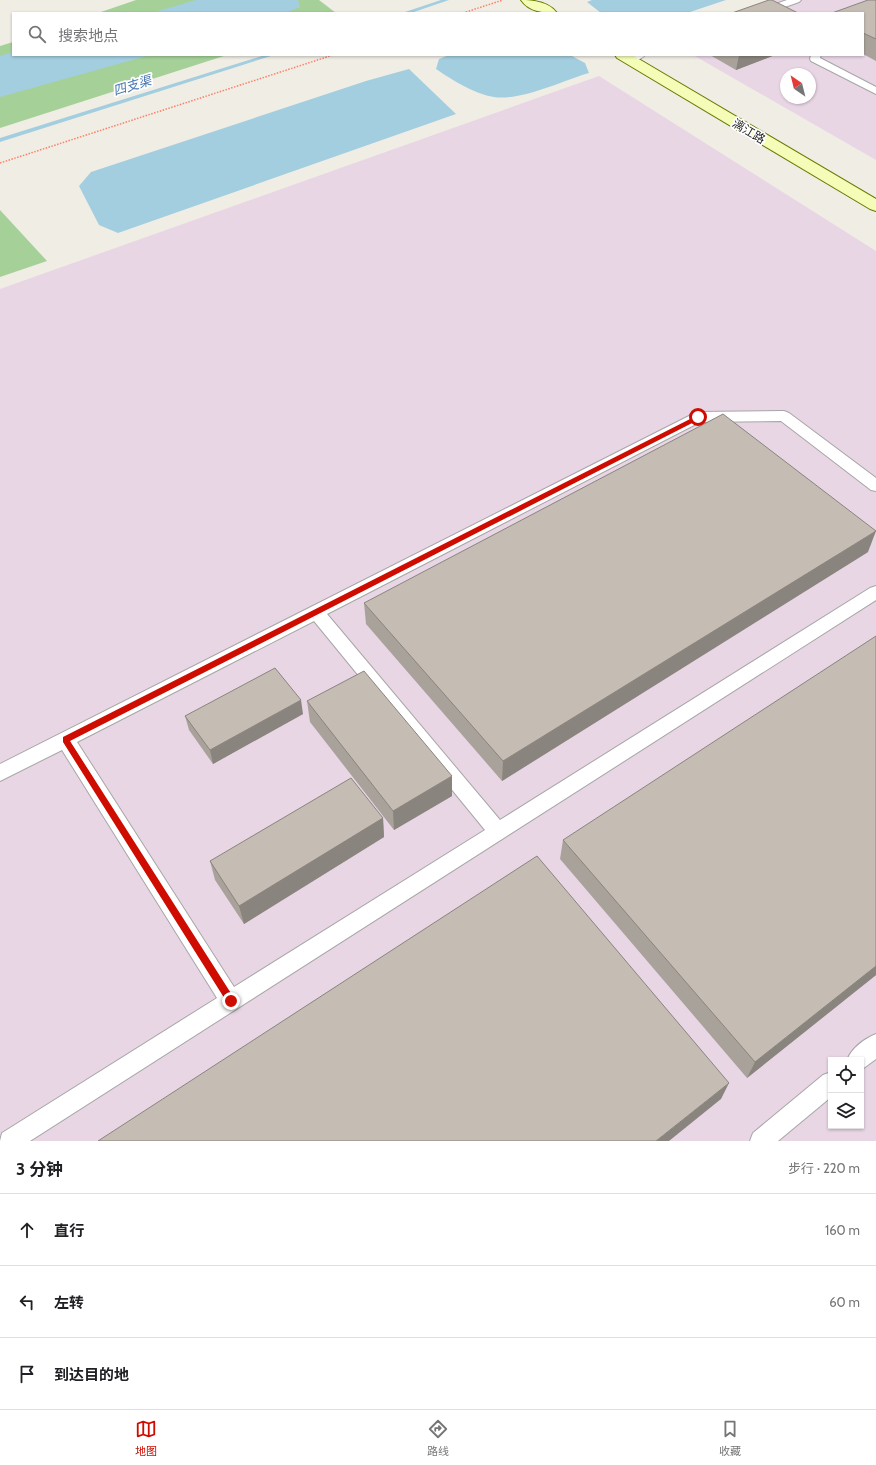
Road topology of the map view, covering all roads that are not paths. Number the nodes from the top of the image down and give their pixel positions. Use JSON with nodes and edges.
{"nodes":[{"id":1,"x":528,"y":0,"type":"edge"},
{"id":2,"x":796,"y":0,"type":"edge"},
{"id":3,"x":548,"y":12,"type":"edge"},
{"id":4,"x":762,"y":12,"type":"edge"},
{"id":5,"x":630,"y":56,"type":"edge"},
{"id":6,"x":816,"y":56,"type":"edge"},
{"id":7,"x":876,"y":91,"type":"edge"},
{"id":8,"x":876,"y":206,"type":"edge"},
{"id":9,"x":876,"y":486,"type":"edge"},
{"id":10,"x":876,"y":592,"type":"edge"},
{"id":11,"x":316,"y":612,"type":"junction"},
{"id":12,"x":66,"y":740,"type":"junction"},
{"id":13,"x":0,"y":773,"type":"edge"},
{"id":14,"x":498,"y":832,"type":"junction"},
{"id":15,"x":231,"y":1001,"type":"junction"},
{"id":16,"x":876,"y":1045,"type":"edge"},
{"id":17,"x":862,"y":1057,"type":"edge"},
{"id":18,"x":828,"y":1085,"type":"edge"},
{"id":19,"x":10,"y":1141,"type":"edge"},
{"id":20,"x":761,"y":1141,"type":"edge"}],
"edges":[{"from":1,"to":3,"type":"street"},
{"from":2,"to":4,"type":"lane"},
{"from":5,"to":8,"type":"street","name":"漓江路"},
{"from":6,"to":7,"type":"lane"},
{"from":9,"to":11,"type":"lane"},
{"from":10,"to":14,"type":"lane"},
{"from":11,"to":12,"type":"lane"},
{"from":11,"to":14,"type":"lane"},
{"from":12,"to":13,"type":"lane"},
{"from":12,"to":15,"type":"lane"},
{"from":14,"to":15,"type":"lane"},
{"from":15,"to":19,"type":"lane"},
{"from":16,"to":17,"type":"lane"},
{"from":18,"to":20,"type":"lane"}]}
